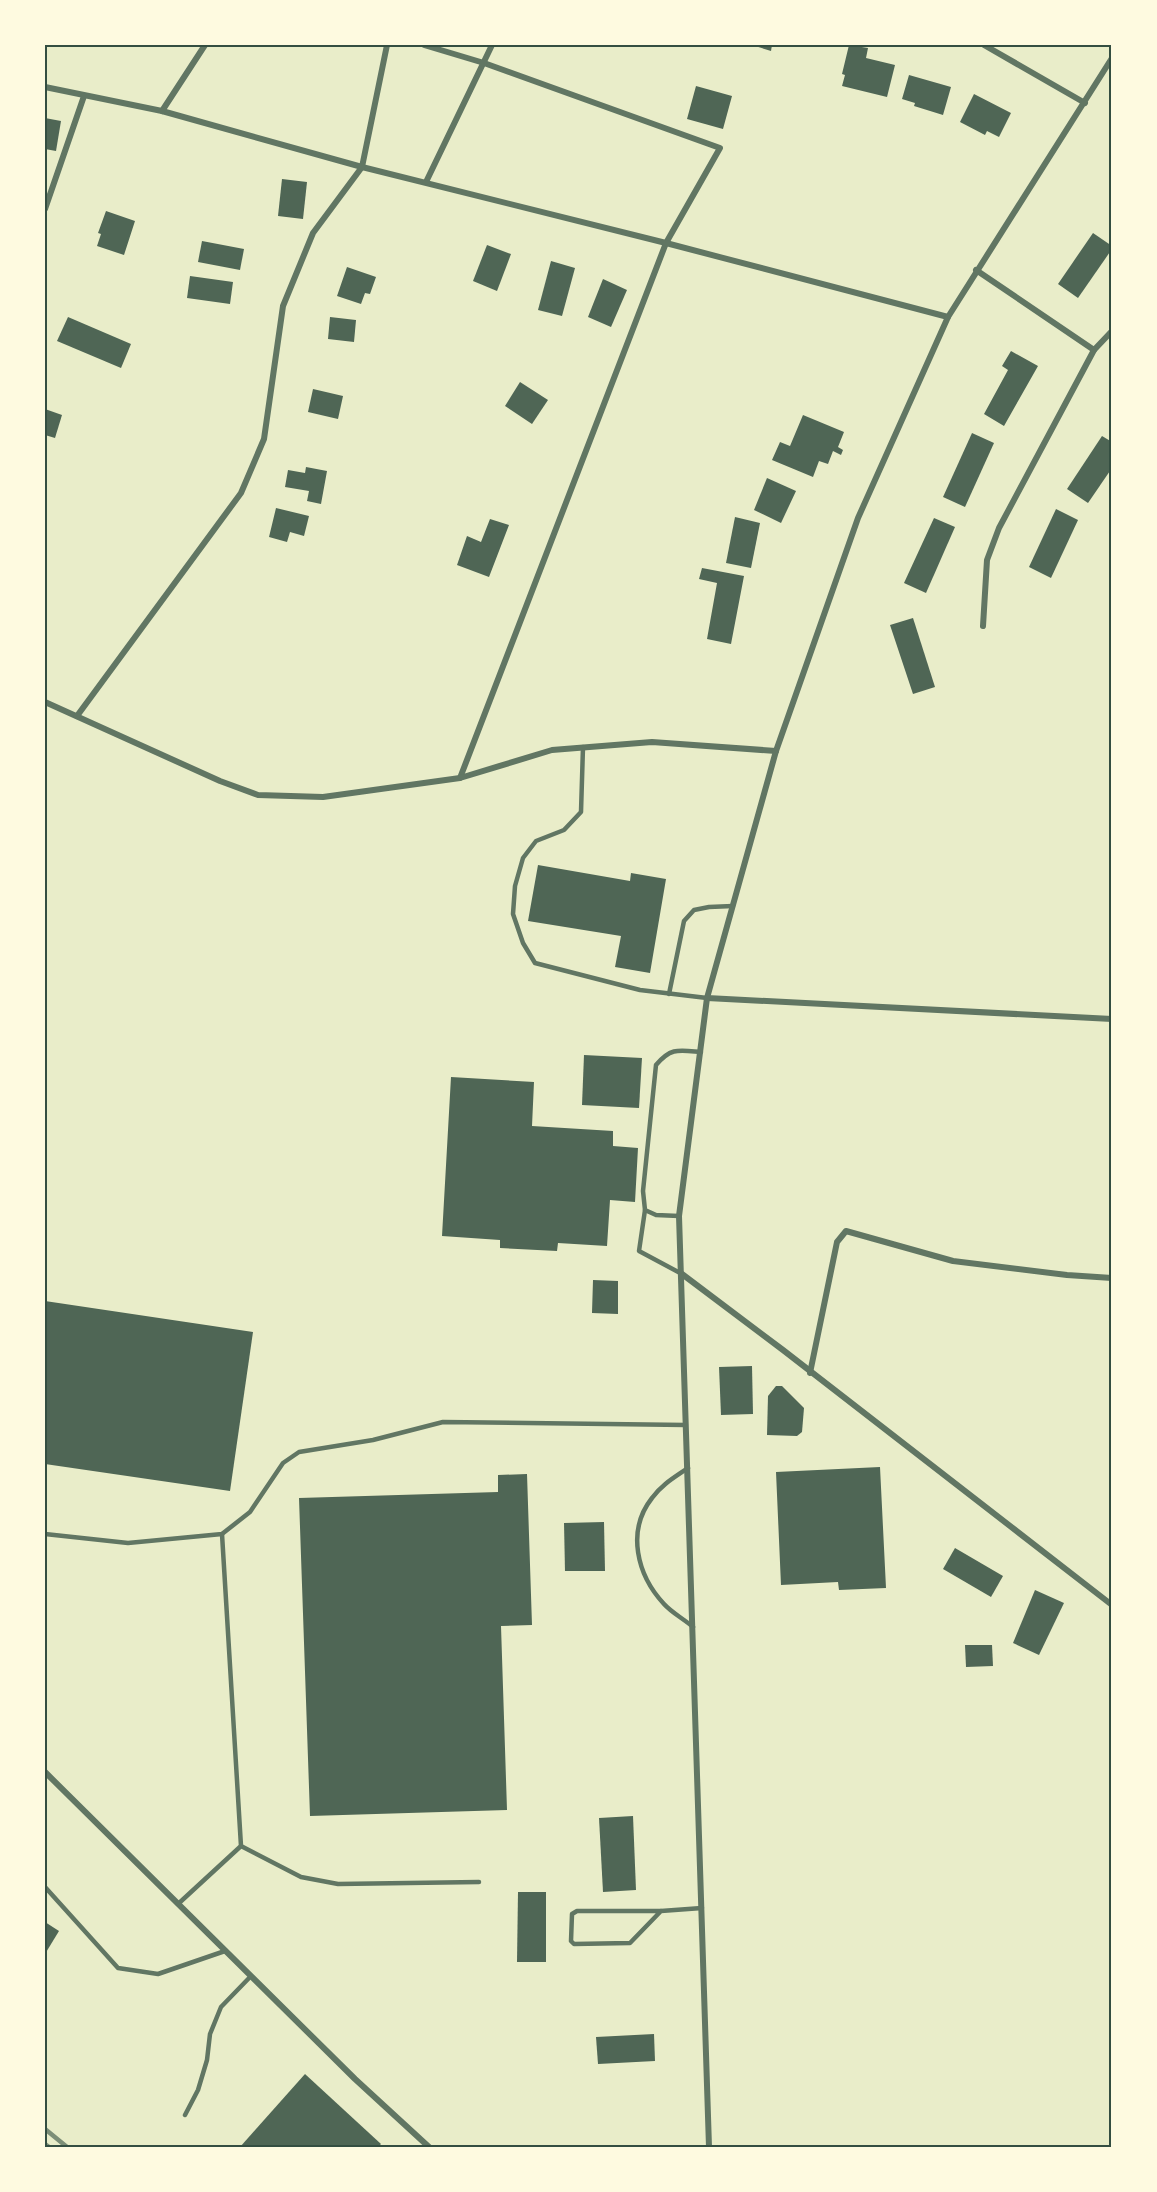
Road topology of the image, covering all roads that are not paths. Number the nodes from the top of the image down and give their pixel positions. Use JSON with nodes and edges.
{"nodes":[{"id":1,"x":205,"y":45,"type":"edge"},
{"id":2,"x":387,"y":45,"type":"edge"},
{"id":3,"x":424,"y":45,"type":"edge"},
{"id":4,"x":492,"y":45,"type":"edge"},
{"id":5,"x":984,"y":45,"type":"edge"},
{"id":6,"x":1112,"y":58,"type":"edge"},
{"id":7,"x":484,"y":63,"type":"junction"},
{"id":8,"x":45,"y":87,"type":"edge"},
{"id":9,"x":84,"y":96,"type":"junction"},
{"id":10,"x":1085,"y":103,"type":"junction"},
{"id":11,"x":162,"y":111,"type":"junction"},
{"id":12,"x":362,"y":167,"type":"junction"},
{"id":13,"x":426,"y":182,"type":"junction"},
{"id":14,"x":45,"y":210,"type":"edge"},
{"id":15,"x":666,"y":243,"type":"junction"},
{"id":16,"x":976,"y":270,"type":"junction"},
{"id":17,"x":948,"y":317,"type":"junction"},
{"id":18,"x":1112,"y":331,"type":"edge"},
{"id":19,"x":1094,"y":350,"type":"junction"},
{"id":20,"x":983,"y":626,"type":"dead end"},
{"id":21,"x":45,"y":702,"type":"edge"},
{"id":22,"x":77,"y":716,"type":"junction"},
{"id":23,"x":583,"y":747,"type":"junction"},
{"id":24,"x":776,"y":751,"type":"junction"},
{"id":25,"x":460,"y":778,"type":"junction"},
{"id":26,"x":733,"y":906,"type":"junction"},
{"id":27,"x":669,"y":994,"type":"junction"},
{"id":28,"x":707,"y":998,"type":"junction"},
{"id":29,"x":1112,"y":1019,"type":"edge"},
{"id":30,"x":701,"y":1052,"type":"junction"},
{"id":31,"x":645,"y":1210,"type":"junction"},
{"id":32,"x":679,"y":1216,"type":"junction"},
{"id":33,"x":682,"y":1274,"type":"junction"},
{"id":34,"x":1112,"y":1278,"type":"edge"},
{"id":35,"x":810,"y":1373,"type":"junction"},
{"id":36,"x":686,"y":1425,"type":"junction"},
{"id":37,"x":688,"y":1468,"type":"junction"},
{"id":38,"x":45,"y":1534,"type":"edge"},
{"id":39,"x":222,"y":1534,"type":"junction"},
{"id":40,"x":1112,"y":1605,"type":"edge"},
{"id":41,"x":693,"y":1627,"type":"junction"},
{"id":42,"x":45,"y":1772,"type":"edge"},
{"id":43,"x":241,"y":1846,"type":"junction"},
{"id":44,"x":479,"y":1882,"type":"dead end"},
{"id":45,"x":45,"y":1887,"type":"edge"},
{"id":46,"x":178,"y":1904,"type":"junction"},
{"id":47,"x":702,"y":1908,"type":"junction"},
{"id":48,"x":661,"y":1911,"type":"junction"},
{"id":49,"x":225,"y":1951,"type":"junction"},
{"id":50,"x":251,"y":1976,"type":"junction"},
{"id":51,"x":185,"y":2115,"type":"dead end"},
{"id":52,"x":429,"y":2147,"type":"edge"},
{"id":53,"x":709,"y":2147,"type":"edge"}],
"edges":[{"from":1,"to":11,"type":"street"},
{"from":2,"to":12,"type":"street"},
{"from":3,"to":7,"type":"street"},
{"from":4,"to":7,"type":"street"},
{"from":5,"to":10,"type":"street"},
{"from":6,"to":10,"type":"street"},
{"from":7,"to":13,"type":"street"},
{"from":7,"to":15,"type":"street"},
{"from":8,"to":9,"type":"street"},
{"from":9,"to":11,"type":"street"},
{"from":9,"to":14,"type":"street"},
{"from":10,"to":16,"type":"street"},
{"from":11,"to":12,"type":"street"},
{"from":12,"to":13,"type":"street"},
{"from":12,"to":22,"type":"street"},
{"from":13,"to":15,"type":"street"},
{"from":15,"to":17,"type":"street"},
{"from":15,"to":25,"type":"street"},
{"from":16,"to":17,"type":"street"},
{"from":16,"to":19,"type":"street"},
{"from":17,"to":24,"type":"street"},
{"from":18,"to":19,"type":"street"},
{"from":19,"to":20,"type":"street"},
{"from":21,"to":22,"type":"street"},
{"from":22,"to":25,"type":"street"},
{"from":23,"to":24,"type":"street"},
{"from":23,"to":25,"type":"street"},
{"from":23,"to":27,"type":"lane"},
{"from":24,"to":26,"type":"street"},
{"from":26,"to":27,"type":"lane"},
{"from":26,"to":28,"type":"street"},
{"from":27,"to":28,"type":"lane"},
{"from":28,"to":29,"type":"street"},
{"from":28,"to":30,"type":"street"},
{"from":30,"to":31,"type":"lane"},
{"from":30,"to":32,"type":"street"},
{"from":31,"to":32,"type":"lane"},
{"from":31,"to":33,"type":"lane"},
{"from":32,"to":33,"type":"street"},
{"from":33,"to":35,"type":"street"},
{"from":33,"to":36,"type":"street"},
{"from":34,"to":35,"type":"street"},
{"from":35,"to":40,"type":"street"},
{"from":36,"to":37,"type":"street"},
{"from":36,"to":39,"type":"lane"},
{"from":37,"to":41,"type":"street"},
{"from":37,"to":41,"type":"lane"},
{"from":38,"to":39,"type":"lane"},
{"from":39,"to":43,"type":"lane"},
{"from":41,"to":47,"type":"street"},
{"from":42,"to":46,"type":"street"},
{"from":43,"to":44,"type":"lane"},
{"from":43,"to":46,"type":"lane"},
{"from":45,"to":49,"type":"lane"},
{"from":46,"to":49,"type":"street"},
{"from":47,"to":48,"type":"lane"},
{"from":47,"to":53,"type":"street"},
{"from":48,"to":48,"type":"lane"},
{"from":49,"to":50,"type":"street"},
{"from":50,"to":51,"type":"lane"},
{"from":50,"to":52,"type":"street"}]}
